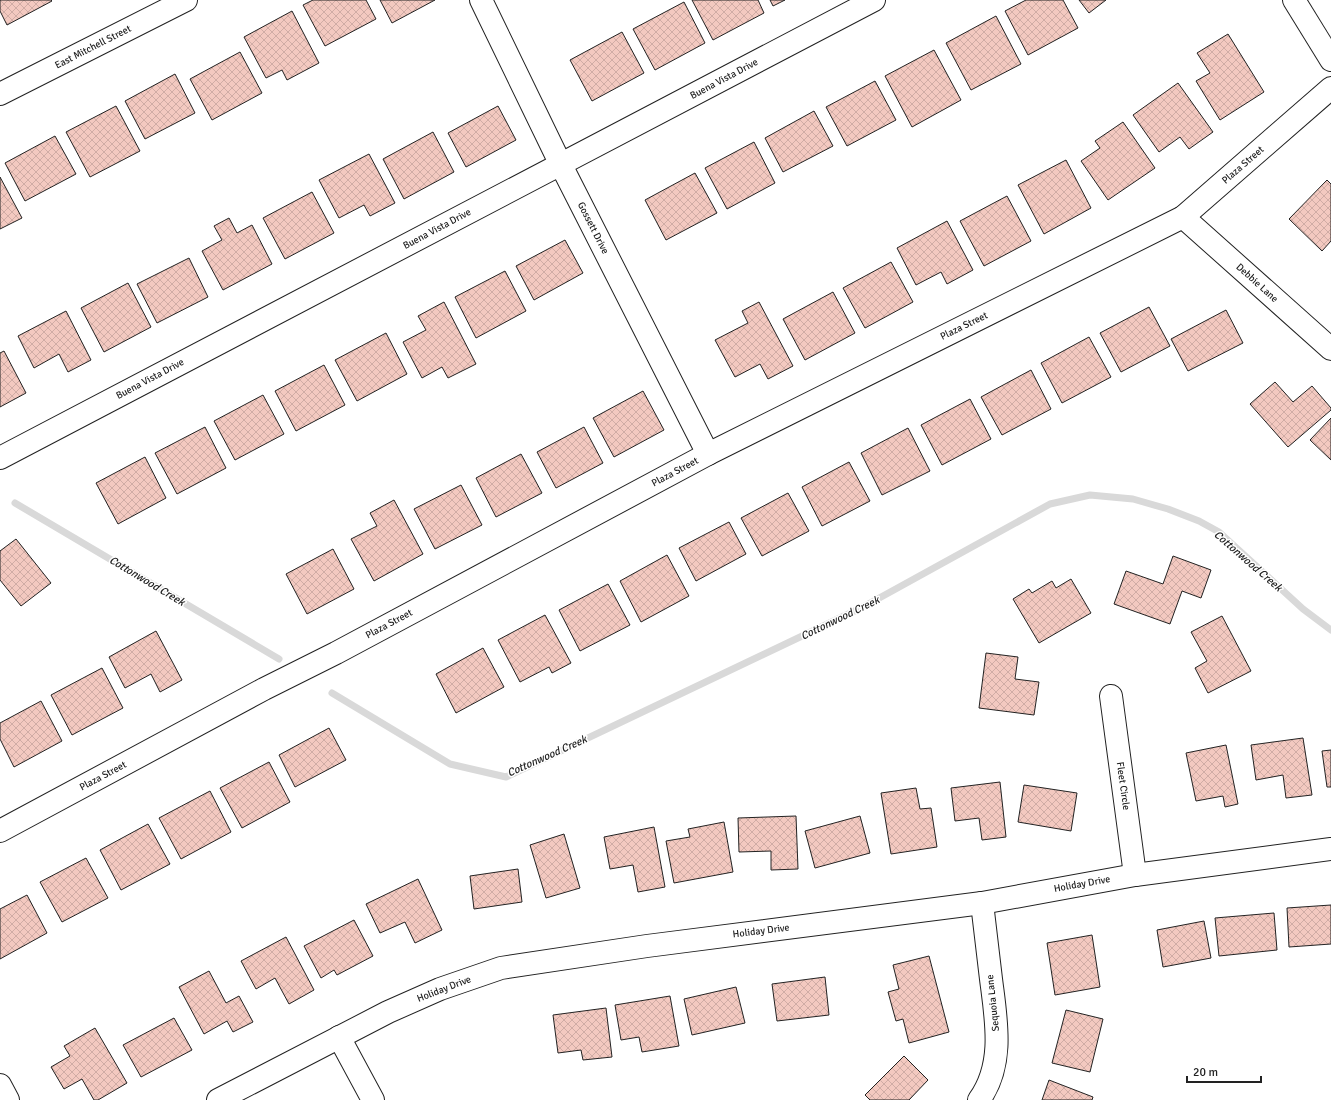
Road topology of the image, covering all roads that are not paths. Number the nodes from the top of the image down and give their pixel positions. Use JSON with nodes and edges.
{"nodes":[{"id":1,"x":186,"y":0,"type":"edge"},
{"id":2,"x":481,"y":0,"type":"edge"},
{"id":3,"x":874,"y":0,"type":"edge"},
{"id":4,"x":1294,"y":0,"type":"edge"},
{"id":5,"x":1331,"y":60,"type":"edge"},
{"id":6,"x":1331,"y":88,"type":"edge"},
{"id":7,"x":0,"y":94,"type":"edge"},
{"id":8,"x":561,"y":165,"type":"junction"},
{"id":9,"x":1183,"y":217,"type":"junction"},
{"id":10,"x":1331,"y":350,"type":"edge"},
{"id":11,"x":708,"y":454,"type":"junction"},
{"id":12,"x":0,"y":458,"type":"edge"},
{"id":13,"x":1111,"y":696,"type":"dead end"},
{"id":14,"x":0,"y":831,"type":"edge"},
{"id":15,"x":1331,"y":849,"type":"edge"},
{"id":16,"x":1134,"y":875,"type":"junction"},
{"id":17,"x":982,"y":903,"type":"junction"},
{"id":18,"x":339,"y":1037,"type":"junction"},
{"id":19,"x":0,"y":1085,"type":"edge"},
{"id":20,"x":8,"y":1100,"type":"edge"},
{"id":21,"x":218,"y":1100,"type":"edge"},
{"id":22,"x":373,"y":1100,"type":"edge"},
{"id":23,"x":979,"y":1100,"type":"edge"}],
"edges":[{"from":1,"to":7,"type":"street","name":"East Mitchell Street"},
{"from":2,"to":8,"type":"street","name":"Gossett Drive"},
{"from":3,"to":8,"type":"street","name":"Buena Vista Drive"},
{"from":4,"to":5,"type":"street"},
{"from":6,"to":9,"type":"street","name":"Plaza Street"},
{"from":8,"to":11,"type":"street","name":"Gossett Drive"},
{"from":8,"to":12,"type":"street","name":"Buena Vista Drive"},
{"from":9,"to":10,"type":"street","name":"Debbie Lane"},
{"from":9,"to":11,"type":"street","name":"Plaza Street"},
{"from":11,"to":14,"type":"street","name":"Plaza Street"},
{"from":13,"to":16,"type":"street","name":"Fleet Circle"},
{"from":15,"to":16,"type":"street","name":"Holiday Drive"},
{"from":16,"to":17,"type":"street","name":"Holiday Drive"},
{"from":17,"to":18,"type":"street","name":"Holiday Drive"},
{"from":17,"to":23,"type":"street","name":"Sequoia Lane"},
{"from":18,"to":21,"type":"street","name":"Holiday Drive"},
{"from":18,"to":22,"type":"street"},
{"from":19,"to":20,"type":"street"}]}
